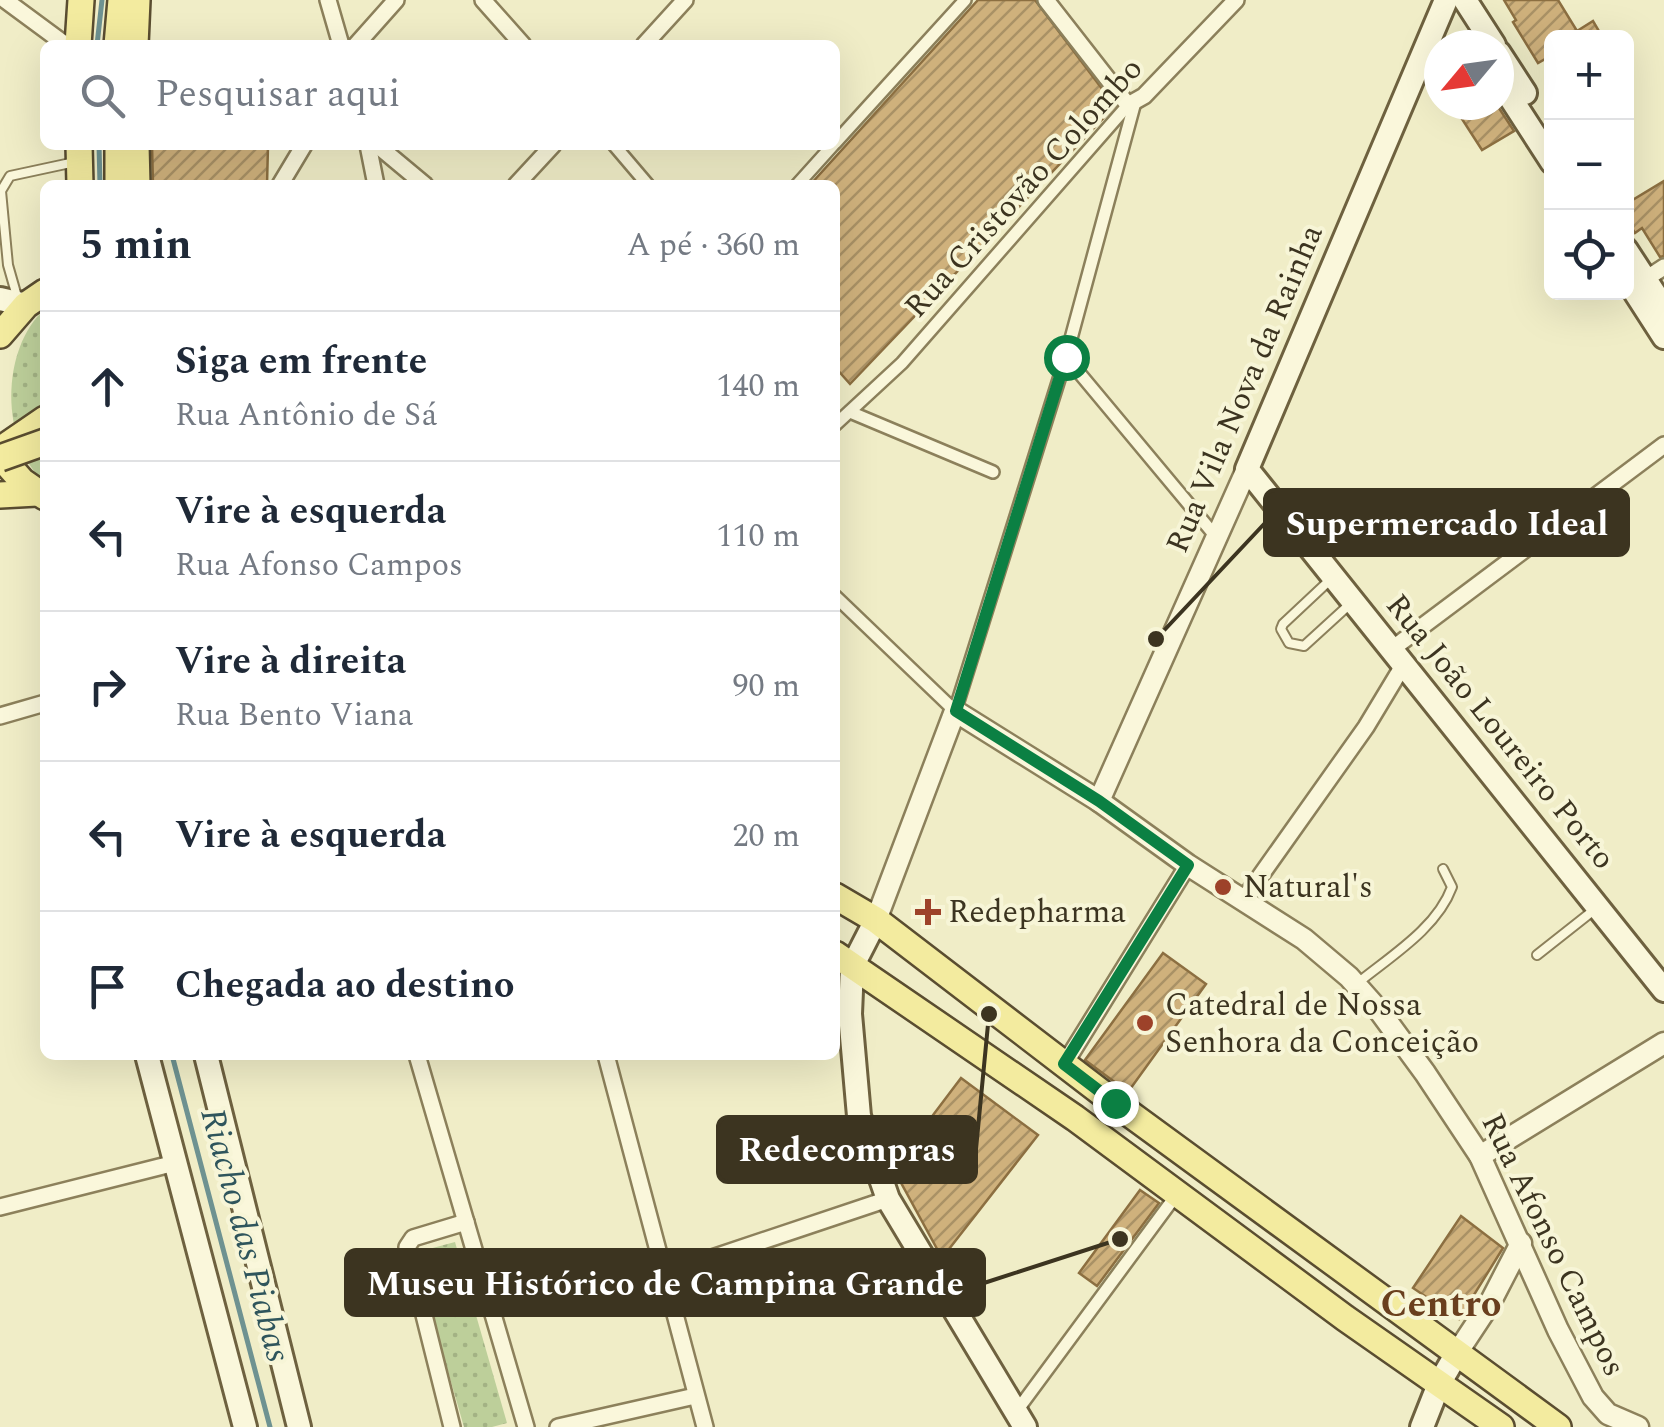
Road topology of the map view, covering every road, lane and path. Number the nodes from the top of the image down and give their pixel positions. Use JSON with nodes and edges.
{"nodes":[{"id":1,"x":5,"y":0,"type":"edge"},
{"id":2,"x":81,"y":0,"type":"edge"},
{"id":3,"x":120,"y":0,"type":"edge"},
{"id":4,"x":137,"y":0,"type":"edge"},
{"id":5,"x":328,"y":0,"type":"edge"},
{"id":6,"x":396,"y":0,"type":"edge"},
{"id":7,"x":482,"y":0,"type":"edge"},
{"id":8,"x":685,"y":0,"type":"edge"},
{"id":9,"x":965,"y":0,"type":"edge"},
{"id":10,"x":1046,"y":0,"type":"edge"},
{"id":11,"x":1236,"y":0,"type":"edge"},
{"id":12,"x":1447,"y":0,"type":"edge"},
{"id":13,"x":1465,"y":0,"type":"edge"},
{"id":14,"x":1466,"y":30,"type":"edge"},
{"id":15,"x":1484,"y":30,"type":"edge"},
{"id":16,"x":59,"y":40,"type":"edge"},
{"id":17,"x":78,"y":40,"type":"edge"},
{"id":18,"x":117,"y":40,"type":"edge"},
{"id":19,"x":135,"y":40,"type":"edge"},
{"id":20,"x":339,"y":40,"type":"edge"},
{"id":21,"x":360,"y":40,"type":"edge"},
{"id":22,"x":519,"y":40,"type":"edge"},
{"id":23,"x":649,"y":40,"type":"edge"},
{"id":24,"x":1514,"y":76,"type":"edge"},
{"id":25,"x":1514,"y":103,"type":"edge"},
{"id":26,"x":1132,"y":104,"type":"junction"},
{"id":27,"x":1544,"y":122,"type":"edge"},
{"id":28,"x":840,"y":137,"type":"edge"},
{"id":29,"x":118,"y":150,"type":"edge"},
{"id":30,"x":136,"y":150,"type":"edge"},
{"id":31,"x":301,"y":150,"type":"edge"},
{"id":32,"x":369,"y":150,"type":"edge"},
{"id":33,"x":383,"y":150,"type":"edge"},
{"id":34,"x":548,"y":150,"type":"edge"},
{"id":35,"x":618,"y":150,"type":"edge"},
{"id":36,"x":829,"y":150,"type":"edge"},
{"id":37,"x":1544,"y":150,"type":"edge"},
{"id":38,"x":80,"y":164,"type":"edge"},
{"id":39,"x":118,"y":180,"type":"edge"},
{"id":40,"x":137,"y":180,"type":"edge"},
{"id":41,"x":283,"y":180,"type":"edge"},
{"id":42,"x":375,"y":180,"type":"edge"},
{"id":43,"x":419,"y":180,"type":"edge"},
{"id":44,"x":520,"y":180,"type":"edge"},
{"id":45,"x":644,"y":180,"type":"edge"},
{"id":46,"x":802,"y":180,"type":"edge"},
{"id":47,"x":1642,"y":278,"type":"edge"},
{"id":48,"x":29,"y":297,"type":"edge"},
{"id":49,"x":1664,"y":308,"type":"edge"},
{"id":50,"x":0,"y":335,"type":"edge"},
{"id":51,"x":1664,"y":337,"type":"edge"},
{"id":52,"x":1066,"y":357,"type":"junction"},
{"id":53,"x":844,"y":418,"type":"edge"},
{"id":54,"x":40,"y":423,"type":"edge"},
{"id":55,"x":40,"y":443,"type":"edge"},
{"id":56,"x":1664,"y":445,"type":"edge"},
{"id":57,"x":0,"y":455,"type":"edge"},
{"id":58,"x":1247,"y":469,"type":"junction"},
{"id":59,"x":992,"y":472,"type":"dead end"},
{"id":60,"x":40,"y":494,"type":"edge"},
{"id":61,"x":0,"y":495,"type":"edge"},
{"id":62,"x":40,"y":495,"type":"edge"},
{"id":63,"x":1217,"y":538,"type":"junction"},
{"id":64,"x":1333,"y":577,"type":"junction"},
{"id":65,"x":840,"y":601,"type":"edge"},
{"id":66,"x":1353,"y":601,"type":"junction"},
{"id":67,"x":1398,"y":656,"type":"junction"},
{"id":68,"x":40,"y":705,"type":"edge"},
{"id":69,"x":956,"y":711,"type":"junction"},
{"id":70,"x":0,"y":716,"type":"edge"},
{"id":71,"x":1099,"y":801,"type":"junction"},
{"id":72,"x":1188,"y":865,"type":"junction"},
{"id":73,"x":1443,"y":869,"type":"dead end"},
{"id":74,"x":840,"y":899,"type":"edge"},
{"id":75,"x":1244,"y":900,"type":"junction"},
{"id":76,"x":1598,"y":908,"type":"junction"},
{"id":77,"x":876,"y":920,"type":"junction"},
{"id":78,"x":1537,"y":955,"type":"dead end"},
{"id":79,"x":844,"y":960,"type":"edge"},
{"id":80,"x":1356,"y":985,"type":"junction"},
{"id":81,"x":1664,"y":990,"type":"edge"},
{"id":82,"x":1664,"y":1044,"type":"edge"},
{"id":83,"x":148,"y":1060,"type":"edge"},
{"id":84,"x":207,"y":1060,"type":"edge"},
{"id":85,"x":418,"y":1060,"type":"edge"},
{"id":86,"x":607,"y":1060,"type":"edge"},
{"id":87,"x":1064,"y":1064,"type":"junction"},
{"id":88,"x":1480,"y":1156,"type":"junction"},
{"id":89,"x":176,"y":1163,"type":"junction"},
{"id":90,"x":1178,"y":1192,"type":"junction"},
{"id":91,"x":888,"y":1199,"type":"junction"},
{"id":92,"x":0,"y":1207,"type":"edge"},
{"id":93,"x":466,"y":1222,"type":"junction"},
{"id":94,"x":1521,"y":1243,"type":"junction"},
{"id":95,"x":664,"y":1274,"type":"junction"},
{"id":96,"x":1457,"y":1354,"type":"junction"},
{"id":97,"x":1439,"y":1384,"type":"junction"},
{"id":98,"x":696,"y":1396,"type":"junction"},
{"id":99,"x":1020,"y":1420,"type":"edge"},
{"id":100,"x":245,"y":1427,"type":"edge"},
{"id":101,"x":299,"y":1427,"type":"edge"},
{"id":102,"x":452,"y":1427,"type":"edge"},
{"id":103,"x":526,"y":1427,"type":"edge"},
{"id":104,"x":558,"y":1427,"type":"edge"},
{"id":105,"x":705,"y":1427,"type":"edge"},
{"id":106,"x":1422,"y":1427,"type":"edge"},
{"id":107,"x":1501,"y":1427,"type":"edge"},
{"id":108,"x":1558,"y":1427,"type":"edge"},
{"id":109,"x":1638,"y":1427,"type":"edge"}],
"edges":[{"from":1,"to":16,"type":"street"},
{"from":2,"to":17,"type":"main road"},
{"from":3,"to":18,"type":"main road"},
{"from":4,"to":19,"type":"main road"},
{"from":5,"to":20,"type":"street"},
{"from":6,"to":21,"type":"street"},
{"from":7,"to":22,"type":"street"},
{"from":8,"to":23,"type":"street"},
{"from":9,"to":28,"type":"street"},
{"from":10,"to":26,"type":"street"},
{"from":11,"to":26,"type":"street","name":"Rua Cristovão Colombo"},
{"from":12,"to":14,"type":"main road"},
{"from":12,"to":58,"type":"main road","name":"Rua Vila Nova da Rainha"},
{"from":13,"to":15,"type":"main road"},
{"from":24,"to":27,"type":"main road"},
{"from":25,"to":37,"type":"main road"},
{"from":26,"to":52,"type":"street"},
{"from":26,"to":53,"type":"street","name":"Rua Cristovão Colombo"},
{"from":29,"to":39,"type":"main road"},
{"from":30,"to":40,"type":"main road"},
{"from":31,"to":41,"type":"street"},
{"from":32,"to":42,"type":"street"},
{"from":33,"to":43,"type":"street"},
{"from":34,"to":44,"type":"street"},
{"from":35,"to":45,"type":"street"},
{"from":36,"to":46,"type":"street"},
{"from":38,"to":48,"type":"lane"},
{"from":47,"to":49,"type":"main road"},
{"from":47,"to":51,"type":"main road"},
{"from":48,"to":50,"type":"main road"},
{"from":52,"to":63,"type":"street"},
{"from":52,"to":69,"type":"street"},
{"from":53,"to":59,"type":"street"},
{"from":54,"to":57,"type":"main road"},
{"from":55,"to":57,"type":"main road","bridge":true},
{"from":56,"to":67,"type":"street"},
{"from":57,"to":60,"type":"main road"},
{"from":58,"to":63,"type":"street","name":"Rua Vila Nova da Rainha"},
{"from":58,"to":64,"type":"main road","name":"Rua João Loureiro Porto"},
{"from":61,"to":62,"type":"main road"},
{"from":63,"to":71,"type":"street","name":"Rua Vila Nova da Rainha"},
{"from":64,"to":66,"type":"main road","name":"Rua João Loureiro Porto"},
{"from":64,"to":66,"type":"lane"},
{"from":65,"to":69,"type":"street"},
{"from":66,"to":67,"type":"main road","name":"Rua João Loureiro Porto"},
{"from":67,"to":75,"type":"street"},
{"from":67,"to":76,"type":"main road","name":"Rua João Loureiro Porto"},
{"from":68,"to":70,"type":"street"},
{"from":69,"to":71,"type":"street","name":"Rua Afonso Campos"},
{"from":69,"to":77,"type":"street"},
{"from":71,"to":72,"type":"street","name":"Rua Afonso Campos"},
{"from":72,"to":75,"type":"street","name":"Rua Afonso Campos"},
{"from":72,"to":87,"type":"street"},
{"from":73,"to":80,"type":"lane"},
{"from":74,"to":77,"type":"main road"},
{"from":75,"to":80,"type":"street","name":"Rua Afonso Campos"},
{"from":76,"to":78,"type":"lane"},
{"from":76,"to":81,"type":"main road","name":"Rua João Loureiro Porto"},
{"from":77,"to":79,"type":"main road"},
{"from":77,"to":87,"type":"main road"},
{"from":79,"to":90,"type":"main road"},
{"from":79,"to":91,"type":"main road"},
{"from":80,"to":88,"type":"street","name":"Rua Afonso Campos"},
{"from":82,"to":88,"type":"street"},
{"from":83,"to":89,"type":"main road"},
{"from":84,"to":101,"type":"main road"},
{"from":85,"to":93,"type":"street"},
{"from":86,"to":95,"type":"street"},
{"from":87,"to":96,"type":"main road"},
{"from":88,"to":94,"type":"street","name":"Rua Afonso Campos"},
{"from":89,"to":92,"type":"street"},
{"from":89,"to":100,"type":"main road"},
{"from":90,"to":97,"type":"main road"},
{"from":90,"to":99,"type":"street"},
{"from":91,"to":95,"type":"street"},
{"from":91,"to":99,"type":"main road"},
{"from":93,"to":102,"type":"street"},
{"from":93,"to":103,"type":"street"},
{"from":94,"to":96,"type":"street"},
{"from":94,"to":109,"type":"street","name":"Rua Afonso Campos"},
{"from":95,"to":98,"type":"street"},
{"from":96,"to":97,"type":"main road"},
{"from":96,"to":108,"type":"main road"},
{"from":97,"to":106,"type":"main road"},
{"from":97,"to":107,"type":"main road"},
{"from":98,"to":104,"type":"street"},
{"from":98,"to":105,"type":"street"}]}
